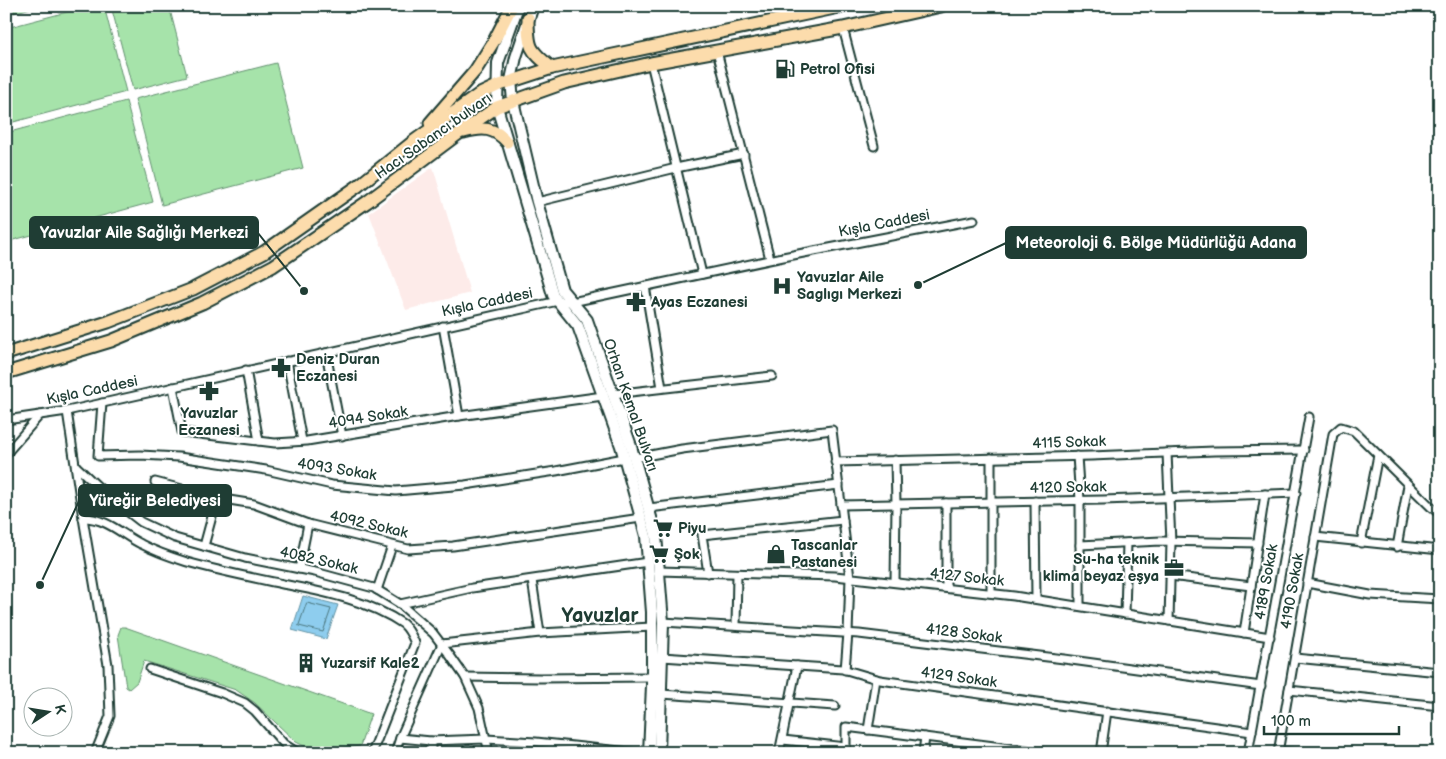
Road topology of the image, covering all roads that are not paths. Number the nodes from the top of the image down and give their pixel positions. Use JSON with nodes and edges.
{"nodes":[{"id":1,"x":512,"y":6,"type":"edge"},
{"id":2,"x":518,"y":6,"type":"edge"},
{"id":3,"x":532,"y":6,"type":"edge"},
{"id":4,"x":844,"y":6,"type":"edge"},
{"id":5,"x":941,"y":6,"type":"edge"},
{"id":6,"x":528,"y":18,"type":"junction"},
{"id":7,"x":843,"y":28,"type":"junction"},
{"id":8,"x":717,"y":51,"type":"junction"},
{"id":9,"x":651,"y":63,"type":"junction"},
{"id":10,"x":552,"y":68,"type":"junction"},
{"id":11,"x":511,"y":80,"type":"junction"},
{"id":12,"x":497,"y":86,"type":"junction"},
{"id":13,"x":513,"y":101,"type":"junction"},
{"id":14,"x":497,"y":106,"type":"junction"},
{"id":15,"x":458,"y":134,"type":"junction"},
{"id":16,"x":414,"y":140,"type":"junction"},
{"id":17,"x":507,"y":142,"type":"junction"},
{"id":18,"x":874,"y":146,"type":"dead end"},
{"id":19,"x":744,"y":154,"type":"junction"},
{"id":20,"x":676,"y":168,"type":"junction"},
{"id":21,"x":537,"y":202,"type":"junction"},
{"id":22,"x":974,"y":220,"type":"dead end"},
{"id":23,"x":770,"y":259,"type":"junction"},
{"id":24,"x":702,"y":274,"type":"junction"},
{"id":25,"x":646,"y":286,"type":"junction"},
{"id":26,"x":558,"y":301,"type":"junction"},
{"id":27,"x":572,"y":302,"type":"junction"},
{"id":28,"x":443,"y":326,"type":"junction"},
{"id":29,"x":326,"y":353,"type":"junction"},
{"id":30,"x":6,"y":354,"type":"edge"},
{"id":31,"x":286,"y":362,"type":"junction"},
{"id":32,"x":246,"y":370,"type":"junction"},
{"id":33,"x":6,"y":373,"type":"edge"},
{"id":34,"x":772,"y":376,"type":"dead end"},
{"id":35,"x":173,"y":387,"type":"junction"},
{"id":36,"x":662,"y":388,"type":"junction"},
{"id":37,"x":608,"y":395,"type":"junction"},
{"id":38,"x":102,"y":403,"type":"junction"},
{"id":39,"x":67,"y":410,"type":"junction"},
{"id":40,"x":41,"y":415,"type":"junction"},
{"id":41,"x":459,"y":416,"type":"junction"},
{"id":42,"x":1309,"y":417,"type":"dead end"},
{"id":43,"x":6,"y":420,"type":"edge"},
{"id":44,"x":342,"y":436,"type":"junction"},
{"id":45,"x":259,"y":441,"type":"junction"},
{"id":46,"x":302,"y":441,"type":"junction"},
{"id":47,"x":1304,"y":450,"type":"junction"},
{"id":48,"x":1167,"y":453,"type":"junction"},
{"id":49,"x":6,"y":454,"type":"edge"},
{"id":50,"x":1378,"y":454,"type":"junction"},
{"id":51,"x":1077,"y":456,"type":"junction"},
{"id":52,"x":629,"y":458,"type":"junction"},
{"id":53,"x":991,"y":458,"type":"junction"},
{"id":54,"x":896,"y":460,"type":"junction"},
{"id":55,"x":835,"y":462,"type":"junction"},
{"id":56,"x":76,"y":466,"type":"junction"},
{"id":57,"x":156,"y":482,"type":"dead end"},
{"id":58,"x":839,"y":485,"type":"junction"},
{"id":59,"x":1408,"y":485,"type":"junction"},
{"id":60,"x":1296,"y":493,"type":"junction"},
{"id":61,"x":1265,"y":494,"type":"junction"},
{"id":62,"x":1169,"y":497,"type":"junction"},
{"id":63,"x":217,"y":498,"type":"junction"},
{"id":64,"x":1080,"y":500,"type":"junction"},
{"id":65,"x":1035,"y":501,"type":"junction"},
{"id":66,"x":992,"y":502,"type":"junction"},
{"id":67,"x":946,"y":503,"type":"junction"},
{"id":68,"x":896,"y":504,"type":"junction"},
{"id":69,"x":841,"y":505,"type":"junction"},
{"id":70,"x":1431,"y":507,"type":"junction"},
{"id":71,"x":1440,"y":507,"type":"edge"},
{"id":72,"x":649,"y":508,"type":"junction"},
{"id":73,"x":1440,"y":514,"type":"edge"},
{"id":74,"x":83,"y":518,"type":"junction"},
{"id":75,"x":641,"y":518,"type":"junction"},
{"id":76,"x":843,"y":520,"type":"junction"},
{"id":77,"x":308,"y":524,"type":"junction"},
{"id":78,"x":1315,"y":537,"type":"junction"},
{"id":79,"x":1171,"y":542,"type":"junction"},
{"id":80,"x":1361,"y":542,"type":"junction"},
{"id":81,"x":1127,"y":543,"type":"junction"},
{"id":82,"x":1258,"y":543,"type":"junction"},
{"id":83,"x":1080,"y":545,"type":"junction"},
{"id":84,"x":204,"y":546,"type":"junction"},
{"id":85,"x":392,"y":546,"type":"junction"},
{"id":86,"x":1397,"y":547,"type":"junction"},
{"id":87,"x":1440,"y":550,"type":"edge"},
{"id":88,"x":648,"y":562,"type":"junction"},
{"id":89,"x":299,"y":569,"type":"junction"},
{"id":90,"x":659,"y":571,"type":"junction"},
{"id":91,"x":708,"y":573,"type":"junction"},
{"id":92,"x":737,"y":574,"type":"junction"},
{"id":93,"x":1170,"y":576,"type":"junction"},
{"id":94,"x":850,"y":578,"type":"junction"},
{"id":95,"x":532,"y":580,"type":"junction"},
{"id":96,"x":895,"y":582,"type":"junction"},
{"id":97,"x":1307,"y":583,"type":"junction"},
{"id":98,"x":1251,"y":586,"type":"junction"},
{"id":99,"x":946,"y":588,"type":"junction"},
{"id":100,"x":377,"y":590,"type":"junction"},
{"id":101,"x":991,"y":593,"type":"junction"},
{"id":102,"x":1036,"y":599,"type":"junction"},
{"id":103,"x":1440,"y":599,"type":"edge"},
{"id":104,"x":400,"y":604,"type":"junction"},
{"id":105,"x":1080,"y":606,"type":"junction"},
{"id":106,"x":1125,"y":614,"type":"junction"},
{"id":107,"x":1169,"y":621,"type":"junction"},
{"id":108,"x":663,"y":622,"type":"junction"},
{"id":109,"x":736,"y":626,"type":"junction"},
{"id":110,"x":652,"y":627,"type":"junction"},
{"id":111,"x":1244,"y":632,"type":"junction"},
{"id":112,"x":540,"y":633,"type":"junction"},
{"id":113,"x":848,"y":633,"type":"junction"},
{"id":114,"x":1270,"y":637,"type":"junction"},
{"id":115,"x":442,"y":644,"type":"junction"},
{"id":116,"x":662,"y":657,"type":"junction"},
{"id":117,"x":1294,"y":658,"type":"junction"},
{"id":118,"x":797,"y":666,"type":"junction"},
{"id":119,"x":150,"y":669,"type":"dead end"},
{"id":120,"x":845,"y":670,"type":"junction"},
{"id":121,"x":1440,"y":672,"type":"edge"},
{"id":122,"x":652,"y":677,"type":"junction"},
{"id":123,"x":465,"y":678,"type":"junction"},
{"id":124,"x":876,"y":679,"type":"junction"},
{"id":125,"x":1261,"y":686,"type":"junction"},
{"id":126,"x":1289,"y":690,"type":"junction"},
{"id":127,"x":661,"y":694,"type":"junction"},
{"id":128,"x":790,"y":704,"type":"junction"},
{"id":129,"x":836,"y":706,"type":"dead end"},
{"id":130,"x":1440,"y":706,"type":"edge"},
{"id":131,"x":1106,"y":711,"type":"junction"},
{"id":132,"x":868,"y":730,"type":"junction"},
{"id":133,"x":1252,"y":732,"type":"junction"},
{"id":134,"x":925,"y":737,"type":"junction"},
{"id":135,"x":400,"y":738,"type":"junction"},
{"id":136,"x":486,"y":739,"type":"junction"},
{"id":137,"x":783,"y":740,"type":"junction"},
{"id":138,"x":431,"y":741,"type":"junction"},
{"id":139,"x":846,"y":750,"type":"edge"},
{"id":140,"x":999,"y":750,"type":"edge"},
{"id":141,"x":1024,"y":751,"type":"edge"},
{"id":142,"x":1278,"y":752,"type":"edge"},
{"id":143,"x":96,"y":753,"type":"edge"},
{"id":144,"x":298,"y":753,"type":"edge"},
{"id":145,"x":372,"y":753,"type":"edge"},
{"id":146,"x":395,"y":753,"type":"edge"},
{"id":147,"x":431,"y":753,"type":"edge"},
{"id":148,"x":489,"y":753,"type":"edge"},
{"id":149,"x":639,"y":753,"type":"edge"},
{"id":150,"x":649,"y":753,"type":"edge"},
{"id":151,"x":659,"y":753,"type":"edge"},
{"id":152,"x":779,"y":753,"type":"edge"},
{"id":153,"x":923,"y":753,"type":"edge"},
{"id":154,"x":1050,"y":753,"type":"edge"},
{"id":155,"x":1101,"y":753,"type":"edge"},
{"id":156,"x":1248,"y":753,"type":"edge"},
{"id":157,"x":1298,"y":753,"type":"edge"}],
"edges":[{"from":1,"to":16,"type":"main road"},
{"from":2,"to":12,"type":"main road","name":"Orhan Kemal Bulvarı"},
{"from":3,"to":6,"type":"main road","name":"Orhan Kemal Bulvarı"},
{"from":4,"to":10,"type":"main road","name":"Hacı Sabancı bulvarı"},
{"from":5,"to":7,"type":"main road","name":"Hacı Sabancı bulvarı"},
{"from":6,"to":10,"type":"main road"},
{"from":6,"to":11,"type":"main road","name":"Orhan Kemal Bulvarı"},
{"from":7,"to":8,"type":"main road","name":"Hacı Sabancı bulvarı"},
{"from":7,"to":18,"type":"street"},
{"from":8,"to":9,"type":"main road","name":"Hacı Sabancı bulvarı"},
{"from":8,"to":19,"type":"street"},
{"from":9,"to":13,"type":"main road","name":"Hacı Sabancı bulvarı"},
{"from":9,"to":20,"type":"street"},
{"from":10,"to":11,"type":"main road","name":"Hacı Sabancı bulvarı"},
{"from":11,"to":12,"type":"main road","name":"Hacı Sabancı bulvarı"},
{"from":11,"to":13,"type":"main road","name":"Orhan Kemal Bulvarı"},
{"from":12,"to":14,"type":"main road","name":"Orhan Kemal Bulvarı"},
{"from":12,"to":16,"type":"main road","name":"Hacı Sabancı bulvarı"},
{"from":13,"to":14,"type":"main road","name":"Hacı Sabancı bulvarı"},
{"from":13,"to":21,"type":"main road","name":"Orhan Kemal Bulvarı"},
{"from":14,"to":15,"type":"main road","name":"Hacı Sabancı bulvarı"},
{"from":14,"to":17,"type":"main road","name":"Orhan Kemal Bulvarı"},
{"from":15,"to":17,"type":"main road"},
{"from":15,"to":33,"type":"main road","name":"Hacı Sabancı bulvarı"},
{"from":16,"to":30,"type":"main road","name":"Hacı Sabancı bulvarı"},
{"from":17,"to":26,"type":"main road","name":"Orhan Kemal Bulvarı"},
{"from":19,"to":20,"type":"street"},
{"from":19,"to":23,"type":"street"},
{"from":20,"to":21,"type":"street"},
{"from":20,"to":24,"type":"street"},
{"from":21,"to":27,"type":"main road","name":"Orhan Kemal Bulvarı"},
{"from":22,"to":23,"type":"street","name":"Kışla Caddesi"},
{"from":23,"to":24,"type":"street","name":"Kışla Caddesi"},
{"from":24,"to":25,"type":"street","name":"Kışla Caddesi"},
{"from":25,"to":27,"type":"street","name":"Kışla Caddesi"},
{"from":25,"to":36,"type":"street"},
{"from":26,"to":27,"type":"street","name":"Kışla Caddesi"},
{"from":26,"to":28,"type":"street","name":"Kışla Caddesi"},
{"from":26,"to":37,"type":"main road","name":"Orhan Kemal Bulvarı"},
{"from":27,"to":37,"type":"main road","name":"Orhan Kemal Bulvarı"},
{"from":28,"to":29,"type":"street","name":"Kışla Caddesi"},
{"from":28,"to":41,"type":"street"},
{"from":29,"to":31,"type":"street","name":"Kışla Caddesi"},
{"from":29,"to":44,"type":"street"},
{"from":31,"to":32,"type":"street","name":"Kışla Caddesi"},
{"from":31,"to":46,"type":"street"},
{"from":32,"to":35,"type":"street","name":"Kışla Caddesi"},
{"from":32,"to":45,"type":"street"},
{"from":34,"to":36,"type":"street","name":"4094 Sokak"},
{"from":35,"to":38,"type":"street","name":"Kışla Caddesi"},
{"from":35,"to":45,"type":"street","name":"4094 Sokak"},
{"from":36,"to":37,"type":"street","name":"4094 Sokak"},
{"from":37,"to":41,"type":"street","name":"4094 Sokak"},
{"from":37,"to":52,"type":"main road","name":"Orhan Kemal Bulvarı"},
{"from":38,"to":39,"type":"street","name":"Kışla Caddesi"},
{"from":38,"to":52,"type":"street","name":"4093 Sokak"},
{"from":39,"to":40,"type":"street","name":"Kışla Caddesi"},
{"from":39,"to":56,"type":"street"},
{"from":40,"to":43,"type":"street","name":"Kışla Caddesi"},
{"from":40,"to":49,"type":"street"},
{"from":41,"to":44,"type":"street","name":"4094 Sokak"},
{"from":42,"to":47,"type":"street","name":"4189 Sokak"},
{"from":44,"to":46,"type":"street","name":"4094 Sokak"},
{"from":45,"to":46,"type":"street","name":"4094 Sokak"},
{"from":47,"to":48,"type":"street","name":"4115 Sokak"},
{"from":47,"to":60,"type":"street","name":"4189 Sokak"},
{"from":48,"to":51,"type":"street","name":"4115 Sokak"},
{"from":48,"to":62,"type":"street"},
{"from":50,"to":59,"type":"street"},
{"from":50,"to":78,"type":"street","name":"4190 Sokak"},
{"from":50,"to":80,"type":"street"},
{"from":51,"to":53,"type":"street","name":"4115 Sokak"},
{"from":51,"to":64,"type":"street"},
{"from":52,"to":55,"type":"street"},
{"from":52,"to":72,"type":"main road","name":"Orhan Kemal Bulvarı"},
{"from":52,"to":75,"type":"main road","name":"Orhan Kemal Bulvarı"},
{"from":53,"to":54,"type":"street","name":"4115 Sokak"},
{"from":53,"to":66,"type":"street"},
{"from":54,"to":55,"type":"street","name":"4115 Sokak"},
{"from":54,"to":68,"type":"street"},
{"from":55,"to":58,"type":"street"},
{"from":56,"to":74,"type":"street"},
{"from":56,"to":84,"type":"street","name":"4082 Sokak"},
{"from":57,"to":63,"type":"street","name":"4092 Sokak"},
{"from":58,"to":69,"type":"street"},
{"from":58,"to":72,"type":"street"},
{"from":59,"to":70,"type":"street"},
{"from":59,"to":86,"type":"street"},
{"from":60,"to":61,"type":"street","name":"4120 Sokak"},
{"from":60,"to":114,"type":"street","name":"4189 Sokak"},
{"from":61,"to":62,"type":"street","name":"4120 Sokak"},
{"from":61,"to":82,"type":"street"},
{"from":62,"to":64,"type":"street","name":"4120 Sokak"},
{"from":62,"to":79,"type":"street"},
{"from":63,"to":77,"type":"street","name":"4092 Sokak"},
{"from":63,"to":84,"type":"street"},
{"from":64,"to":65,"type":"street","name":"4120 Sokak"},
{"from":64,"to":83,"type":"street"},
{"from":65,"to":66,"type":"street","name":"4120 Sokak"},
{"from":65,"to":102,"type":"street"},
{"from":66,"to":67,"type":"street","name":"4120 Sokak"},
{"from":66,"to":101,"type":"street"},
{"from":67,"to":68,"type":"street","name":"4120 Sokak"},
{"from":67,"to":99,"type":"street"},
{"from":68,"to":69,"type":"street","name":"4120 Sokak"},
{"from":68,"to":96,"type":"street"},
{"from":69,"to":76,"type":"street"},
{"from":70,"to":71,"type":"street"},
{"from":70,"to":73,"type":"street"},
{"from":72,"to":90,"type":"main road","name":"Orhan Kemal Bulvarı"},
{"from":74,"to":143,"type":"street"},
{"from":74,"to":145,"type":"street"},
{"from":75,"to":85,"type":"street","name":"4092 Sokak"},
{"from":75,"to":88,"type":"main road","name":"Orhan Kemal Bulvarı"},
{"from":76,"to":91,"type":"street"},
{"from":76,"to":94,"type":"street"},
{"from":77,"to":85,"type":"street","name":"4092 Sokak"},
{"from":77,"to":89,"type":"street"},
{"from":78,"to":80,"type":"street"},
{"from":78,"to":97,"type":"street","name":"4190 Sokak"},
{"from":79,"to":81,"type":"street"},
{"from":79,"to":82,"type":"street"},
{"from":79,"to":93,"type":"street"},
{"from":80,"to":86,"type":"street"},
{"from":81,"to":83,"type":"street"},
{"from":81,"to":106,"type":"street"},
{"from":82,"to":98,"type":"street"},
{"from":83,"to":105,"type":"street"},
{"from":84,"to":89,"type":"street","name":"4082 Sokak"},
{"from":85,"to":100,"type":"street"},
{"from":86,"to":87,"type":"street"},
{"from":88,"to":95,"type":"street"},
{"from":88,"to":110,"type":"main road","name":"Orhan Kemal Bulvarı"},
{"from":89,"to":100,"type":"street","name":"4082 Sokak"},
{"from":90,"to":91,"type":"street","name":"4127 Sokak"},
{"from":90,"to":108,"type":"main road","name":"Orhan Kemal Bulvarı"},
{"from":91,"to":92,"type":"street","name":"4127 Sokak"},
{"from":92,"to":94,"type":"street","name":"4127 Sokak"},
{"from":92,"to":109,"type":"street"},
{"from":93,"to":98,"type":"street"},
{"from":93,"to":107,"type":"street"},
{"from":94,"to":96,"type":"street","name":"4127 Sokak"},
{"from":94,"to":113,"type":"street"},
{"from":95,"to":104,"type":"street"},
{"from":95,"to":112,"type":"street"},
{"from":96,"to":99,"type":"street","name":"4127 Sokak"},
{"from":97,"to":103,"type":"street"},
{"from":97,"to":117,"type":"street","name":"4190 Sokak"},
{"from":98,"to":111,"type":"street"},
{"from":99,"to":101,"type":"street","name":"4127 Sokak"},
{"from":100,"to":104,"type":"street","name":"4082 Sokak"},
{"from":101,"to":102,"type":"street","name":"4127 Sokak"},
{"from":102,"to":105,"type":"street","name":"4127 Sokak"},
{"from":104,"to":115,"type":"street","name":"4082 Sokak"},
{"from":105,"to":106,"type":"street","name":"4127 Sokak"},
{"from":106,"to":107,"type":"street","name":"4127 Sokak"},
{"from":107,"to":111,"type":"street","name":"4127 Sokak"},
{"from":108,"to":109,"type":"street","name":"4128 Sokak"},
{"from":108,"to":116,"type":"main road","name":"Orhan Kemal Bulvarı"},
{"from":109,"to":113,"type":"street","name":"4128 Sokak"},
{"from":110,"to":112,"type":"street"},
{"from":110,"to":122,"type":"main road","name":"Orhan Kemal Bulvarı"},
{"from":111,"to":114,"type":"street","name":"4127 Sokak"},
{"from":112,"to":115,"type":"street"},
{"from":113,"to":120,"type":"street"},
{"from":113,"to":125,"type":"street","name":"4128 Sokak"},
{"from":114,"to":125,"type":"street","name":"4189 Sokak"},
{"from":115,"to":123,"type":"street","name":"4082 Sokak"},
{"from":115,"to":135,"type":"street"},
{"from":116,"to":118,"type":"street","name":"4129 Sokak"},
{"from":116,"to":127,"type":"main road","name":"Orhan Kemal Bulvarı"},
{"from":117,"to":121,"type":"street"},
{"from":117,"to":126,"type":"street","name":"4190 Sokak"},
{"from":118,"to":120,"type":"street","name":"4129 Sokak"},
{"from":118,"to":128,"type":"street"},
{"from":119,"to":144,"type":"street"},
{"from":120,"to":124,"type":"street","name":"4129 Sokak"},
{"from":122,"to":123,"type":"street"},
{"from":122,"to":150,"type":"main road","name":"Orhan Kemal Bulvarı"},
{"from":123,"to":136,"type":"street","name":"4082 Sokak"},
{"from":124,"to":131,"type":"street","name":"4129 Sokak"},
{"from":124,"to":132,"type":"street"},
{"from":125,"to":133,"type":"street","name":"4189 Sokak"},
{"from":126,"to":130,"type":"street"},
{"from":126,"to":142,"type":"street","name":"4190 Sokak"},
{"from":127,"to":128,"type":"street"},
{"from":127,"to":151,"type":"main road","name":"Orhan Kemal Bulvarı"},
{"from":128,"to":129,"type":"street"},
{"from":128,"to":137,"type":"street"},
{"from":131,"to":133,"type":"street","name":"4129 Sokak"},
{"from":131,"to":155,"type":"street"},
{"from":132,"to":134,"type":"street"},
{"from":132,"to":139,"type":"street"},
{"from":133,"to":156,"type":"street","name":"4189 Sokak"},
{"from":134,"to":140,"type":"street"},
{"from":134,"to":153,"type":"street"},
{"from":135,"to":138,"type":"street"},
{"from":135,"to":146,"type":"street"},
{"from":136,"to":138,"type":"street"},
{"from":136,"to":148,"type":"street","name":"4082 Sokak"},
{"from":136,"to":149,"type":"street"},
{"from":137,"to":139,"type":"street"},
{"from":137,"to":152,"type":"street"},
{"from":138,"to":147,"type":"street"},
{"from":140,"to":141,"type":"street"},
{"from":141,"to":154,"type":"street"},
{"from":142,"to":157,"type":"street"}]}
